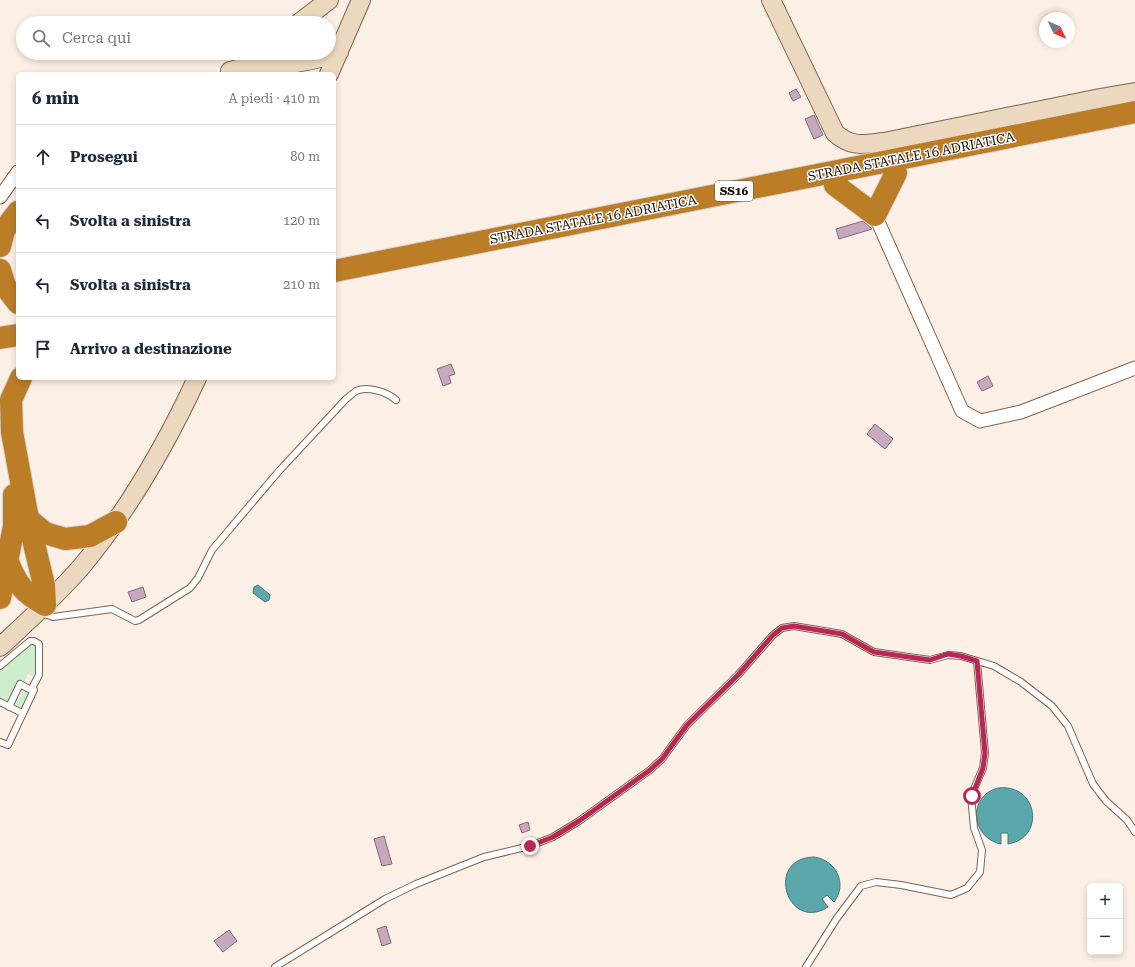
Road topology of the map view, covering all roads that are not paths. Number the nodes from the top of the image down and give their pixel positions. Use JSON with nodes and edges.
{"nodes":[{"id":1,"x":329,"y":0,"type":"edge"},
{"id":2,"x":361,"y":0,"type":"edge"},
{"id":3,"x":771,"y":0,"type":"edge"},
{"id":4,"x":307,"y":16,"type":"edge"},
{"id":5,"x":336,"y":44,"type":"edge"},
{"id":6,"x":309,"y":60,"type":"edge"},
{"id":7,"x":332,"y":60,"type":"edge"},
{"id":8,"x":264,"y":64,"type":"edge"},
{"id":9,"x":228,"y":72,"type":"edge"},
{"id":10,"x":330,"y":72,"type":"edge"},
{"id":11,"x":1135,"y":92,"type":"edge"},
{"id":12,"x":1135,"y":112,"type":"edge"},
{"id":13,"x":1135,"y":127,"type":"edge"},
{"id":14,"x":896,"y":173,"type":"junction"},
{"id":15,"x":16,"y":175,"type":"edge"},
{"id":16,"x":835,"y":185,"type":"junction"},
{"id":17,"x":0,"y":197,"type":"edge"},
{"id":18,"x":16,"y":215,"type":"edge"},
{"id":19,"x":875,"y":215,"type":"junction"},
{"id":20,"x":0,"y":246,"type":"edge"},
{"id":21,"x":0,"y":270,"type":"edge"},
{"id":22,"x":336,"y":271,"type":"edge"},
{"id":23,"x":336,"y":286,"type":"edge"},
{"id":24,"x":16,"y":300,"type":"edge"},
{"id":25,"x":16,"y":334,"type":"edge"},
{"id":26,"x":0,"y":338,"type":"edge"},
{"id":27,"x":16,"y":349,"type":"edge"},
{"id":28,"x":0,"y":352,"type":"edge"},
{"id":29,"x":1135,"y":368,"type":"edge"},
{"id":30,"x":21,"y":380,"type":"edge"},
{"id":31,"x":196,"y":380,"type":"edge"},
{"id":32,"x":396,"y":400,"type":"dead end"},
{"id":33,"x":0,"y":426,"type":"edge"},
{"id":34,"x":28,"y":519,"type":"junction"},
{"id":35,"x":116,"y":522,"type":"junction"},
{"id":36,"x":8,"y":562,"type":"junction"},
{"id":37,"x":0,"y":598,"type":"edge"},
{"id":38,"x":41,"y":609,"type":"junction"},
{"id":39,"x":0,"y":647,"type":"edge"},
{"id":40,"x":977,"y":661,"type":"junction"},
{"id":41,"x":0,"y":666,"type":"edge"},
{"id":42,"x":31,"y":690,"type":"junction"},
{"id":43,"x":0,"y":702,"type":"edge"},
{"id":44,"x":9,"y":707,"type":"junction"},
{"id":45,"x":22,"y":713,"type":"junction"},
{"id":46,"x":0,"y":742,"type":"edge"},
{"id":47,"x":1135,"y":832,"type":"edge"},
{"id":48,"x":276,"y":967,"type":"edge"},
{"id":49,"x":806,"y":967,"type":"edge"}],
"edges":[{"from":1,"to":4,"type":"main road"},
{"from":2,"to":5,"type":"main road"},
{"from":3,"to":11,"type":"main road"},
{"from":6,"to":8,"type":"main road"},
{"from":7,"to":10,"type":"main road"},
{"from":8,"to":9,"type":"main road"},
{"from":12,"to":22,"type":"highway","name":"STRADA STATALE 16 ADRIATICA","number":"SS16"},
{"from":13,"to":14,"type":"highway","name":"STRADA STATALE 16 ADRIATICA","number":"SS16"},
{"from":14,"to":16,"type":"highway","name":"STRADA STATALE 16 ADRIATICA","number":"SS16"},
{"from":14,"to":19,"type":"highway"},
{"from":15,"to":17,"type":"street"},
{"from":16,"to":19,"type":"highway"},
{"from":16,"to":23,"type":"highway","name":"STRADA STATALE 16 ADRIATICA","number":"SS16"},
{"from":18,"to":20,"type":"highway"},
{"from":19,"to":29,"type":"street"},
{"from":21,"to":24,"type":"highway"},
{"from":25,"to":26,"type":"highway"},
{"from":27,"to":28,"type":"highway"},
{"from":30,"to":34,"type":"highway"},
{"from":31,"to":35,"type":"main road"},
{"from":32,"to":38,"type":"lane"},
{"from":33,"to":36,"type":"highway"},
{"from":34,"to":35,"type":"highway"},
{"from":34,"to":38,"type":"highway"},
{"from":35,"to":38,"type":"main road"},
{"from":36,"to":37,"type":"highway"},
{"from":36,"to":38,"type":"highway"},
{"from":38,"to":39,"type":"main road"},
{"from":40,"to":47,"type":"lane"},
{"from":40,"to":48,"type":"lane"},
{"from":40,"to":49,"type":"lane"},
{"from":41,"to":42,"type":"lane"},
{"from":42,"to":44,"type":"lane"},
{"from":42,"to":45,"type":"lane"},
{"from":43,"to":44,"type":"lane"},
{"from":44,"to":45,"type":"lane"},
{"from":45,"to":46,"type":"lane"}]}
